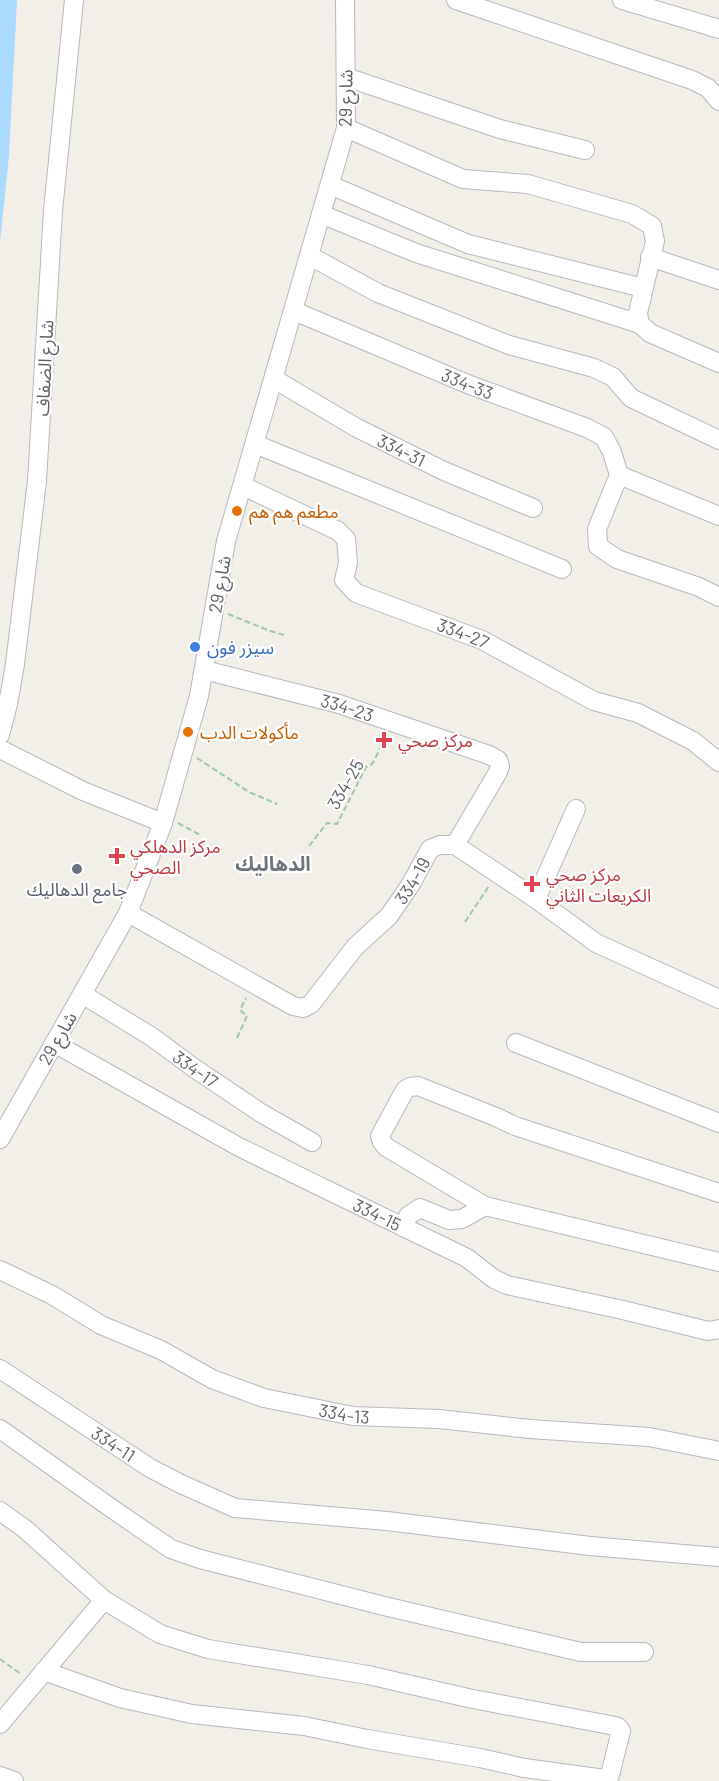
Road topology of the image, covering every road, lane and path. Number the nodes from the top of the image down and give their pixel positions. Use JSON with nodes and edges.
{"nodes":[{"id":1,"x":75,"y":0,"type":"edge"},
{"id":2,"x":345,"y":0,"type":"edge"},
{"id":3,"x":456,"y":0,"type":"edge"},
{"id":4,"x":622,"y":0,"type":"edge"},
{"id":5,"x":719,"y":29,"type":"edge"},
{"id":6,"x":346,"y":77,"type":"junction"},
{"id":7,"x":719,"y":101,"type":"edge"},
{"id":8,"x":346,"y":128,"type":"junction"},
{"id":9,"x":585,"y":150,"type":"dead end"},
{"id":10,"x":330,"y":185,"type":"junction"},
{"id":11,"x":321,"y":214,"type":"junction"},
{"id":12,"x":309,"y":255,"type":"junction"},
{"id":13,"x":650,"y":257,"type":"junction"},
{"id":14,"x":719,"y":280,"type":"edge"},
{"id":15,"x":644,"y":288,"type":"junction"},
{"id":16,"x":294,"y":311,"type":"junction"},
{"id":17,"x":640,"y":324,"type":"junction"},
{"id":18,"x":719,"y":363,"type":"edge"},
{"id":19,"x":274,"y":379,"type":"junction"},
{"id":20,"x":719,"y":440,"type":"edge"},
{"id":21,"x":255,"y":444,"type":"junction"},
{"id":22,"x":620,"y":475,"type":"junction"},
{"id":23,"x":243,"y":486,"type":"junction"},
{"id":24,"x":533,"y":508,"type":"dead end"},
{"id":25,"x":719,"y":516,"type":"edge"},
{"id":26,"x":562,"y":569,"type":"dead end"},
{"id":27,"x":719,"y":597,"type":"edge"},
{"id":28,"x":214,"y":608,"type":"junction"},
{"id":29,"x":284,"y":635,"type":"dead end"},
{"id":30,"x":204,"y":670,"type":"junction"},
{"id":31,"x":395,"y":723,"type":"junction"},
{"id":32,"x":0,"y":735,"type":"edge"},
{"id":33,"x":0,"y":749,"type":"edge"},
{"id":34,"x":184,"y":751,"type":"junction"},
{"id":35,"x":719,"y":762,"type":"edge"},
{"id":36,"x":277,"y":804,"type":"dead end"},
{"id":37,"x":576,"y":809,"type":"dead end"},
{"id":38,"x":164,"y":820,"type":"junction"},
{"id":39,"x":202,"y":836,"type":"dead end"},
{"id":40,"x":455,"y":845,"type":"junction"},
{"id":41,"x":309,"y":846,"type":"dead end"},
{"id":42,"x":498,"y":873,"type":"junction"},
{"id":43,"x":536,"y":899,"type":"junction"},
{"id":44,"x":128,"y":913,"type":"junction"},
{"id":45,"x":465,"y":922,"type":"dead end"},
{"id":46,"x":253,"y":984,"type":"junction"},
{"id":47,"x":82,"y":994,"type":"junction"},
{"id":48,"x":719,"y":999,"type":"edge"},
{"id":49,"x":237,"y":1038,"type":"dead end"},
{"id":50,"x":54,"y":1042,"type":"junction"},
{"id":51,"x":516,"y":1043,"type":"dead end"},
{"id":52,"x":719,"y":1123,"type":"edge"},
{"id":53,"x":0,"y":1139,"type":"edge"},
{"id":54,"x":312,"y":1142,"type":"dead end"},
{"id":55,"x":719,"y":1193,"type":"edge"},
{"id":56,"x":485,"y":1206,"type":"junction"},
{"id":57,"x":403,"y":1227,"type":"junction"},
{"id":58,"x":719,"y":1262,"type":"edge"},
{"id":59,"x":0,"y":1270,"type":"edge"},
{"id":60,"x":719,"y":1329,"type":"edge"},
{"id":61,"x":0,"y":1369,"type":"edge"},
{"id":62,"x":0,"y":1429,"type":"edge"},
{"id":63,"x":719,"y":1451,"type":"edge"},
{"id":64,"x":0,"y":1511,"type":"edge"},
{"id":65,"x":719,"y":1557,"type":"edge"},
{"id":66,"x":104,"y":1600,"type":"junction"},
{"id":67,"x":644,"y":1652,"type":"dead end"},
{"id":68,"x":0,"y":1659,"type":"edge"},
{"id":69,"x":39,"y":1677,"type":"junction"},
{"id":70,"x":6,"y":1704,"type":"edge"},
{"id":71,"x":0,"y":1724,"type":"edge"},
{"id":72,"x":0,"y":1776,"type":"edge"},
{"id":73,"x":14,"y":1781,"type":"edge"}],
"edges":[{"from":1,"to":32,"type":"street","name":"شارع الضفاف"},
{"from":2,"to":6,"type":"street","name":"شارع 29"},
{"from":3,"to":7,"type":"street"},
{"from":4,"to":5,"type":"street"},
{"from":6,"to":8,"type":"street","name":"شارع 29"},
{"from":6,"to":9,"type":"street"},
{"from":8,"to":10,"type":"street","name":"شارع 29"},
{"from":8,"to":13,"type":"street"},
{"from":10,"to":11,"type":"street","name":"شارع 29"},
{"from":10,"to":15,"type":"street"},
{"from":11,"to":12,"type":"street","name":"شارع 29"},
{"from":11,"to":17,"type":"street"},
{"from":12,"to":16,"type":"street","name":"شارع 29"},
{"from":12,"to":20,"type":"street"},
{"from":13,"to":14,"type":"street"},
{"from":13,"to":15,"type":"street"},
{"from":15,"to":17,"type":"street"},
{"from":16,"to":19,"type":"street","name":"شارع 29"},
{"from":16,"to":22,"type":"street","name":"334-33"},
{"from":17,"to":18,"type":"street"},
{"from":19,"to":21,"type":"street","name":"شارع 29"},
{"from":19,"to":24,"type":"street","name":"334-31"},
{"from":21,"to":23,"type":"street","name":"شارع 29"},
{"from":21,"to":26,"type":"street"},
{"from":22,"to":25,"type":"street"},
{"from":22,"to":27,"type":"street"},
{"from":23,"to":28,"type":"street","name":"شارع 29"},
{"from":23,"to":35,"type":"street","name":"334-27"},
{"from":28,"to":29,"type":"path"},
{"from":28,"to":30,"type":"street","name":"شارع 29"},
{"from":30,"to":31,"type":"street","name":"334-23"},
{"from":30,"to":34,"type":"street","name":"شارع 29"},
{"from":31,"to":40,"type":"street","name":"334-23"},
{"from":31,"to":41,"type":"path","name":"334-25"},
{"from":33,"to":38,"type":"street"},
{"from":34,"to":36,"type":"path"},
{"from":34,"to":38,"type":"street","name":"شارع 29"},
{"from":37,"to":43,"type":"street"},
{"from":38,"to":39,"type":"path"},
{"from":38,"to":44,"type":"street","name":"شارع 29"},
{"from":40,"to":42,"type":"street"},
{"from":40,"to":46,"type":"street","name":"334-19"},
{"from":42,"to":43,"type":"street"},
{"from":42,"to":45,"type":"path"},
{"from":43,"to":48,"type":"street"},
{"from":44,"to":46,"type":"street","name":"334-19"},
{"from":44,"to":47,"type":"street","name":"شارع 29"},
{"from":46,"to":49,"type":"path"},
{"from":47,"to":50,"type":"street","name":"شارع 29"},
{"from":47,"to":54,"type":"street","name":"334-17"},
{"from":50,"to":53,"type":"street","name":"شارع 29"},
{"from":50,"to":57,"type":"street","name":"334-15"},
{"from":51,"to":52,"type":"street"},
{"from":55,"to":56,"type":"street"},
{"from":56,"to":57,"type":"street"},
{"from":56,"to":58,"type":"street"},
{"from":57,"to":60,"type":"street","name":"334-15"},
{"from":59,"to":63,"type":"street","name":"334-13"},
{"from":61,"to":65,"type":"street","name":"334-11"},
{"from":62,"to":67,"type":"street"},
{"from":64,"to":66,"type":"street"},
{"from":66,"to":69,"type":"street"},
{"from":66,"to":69,"type":"street"},
{"from":68,"to":69,"type":"path"},
{"from":69,"to":70,"type":"street"},
{"from":70,"to":71,"type":"street"},
{"from":72,"to":73,"type":"street"}]}
